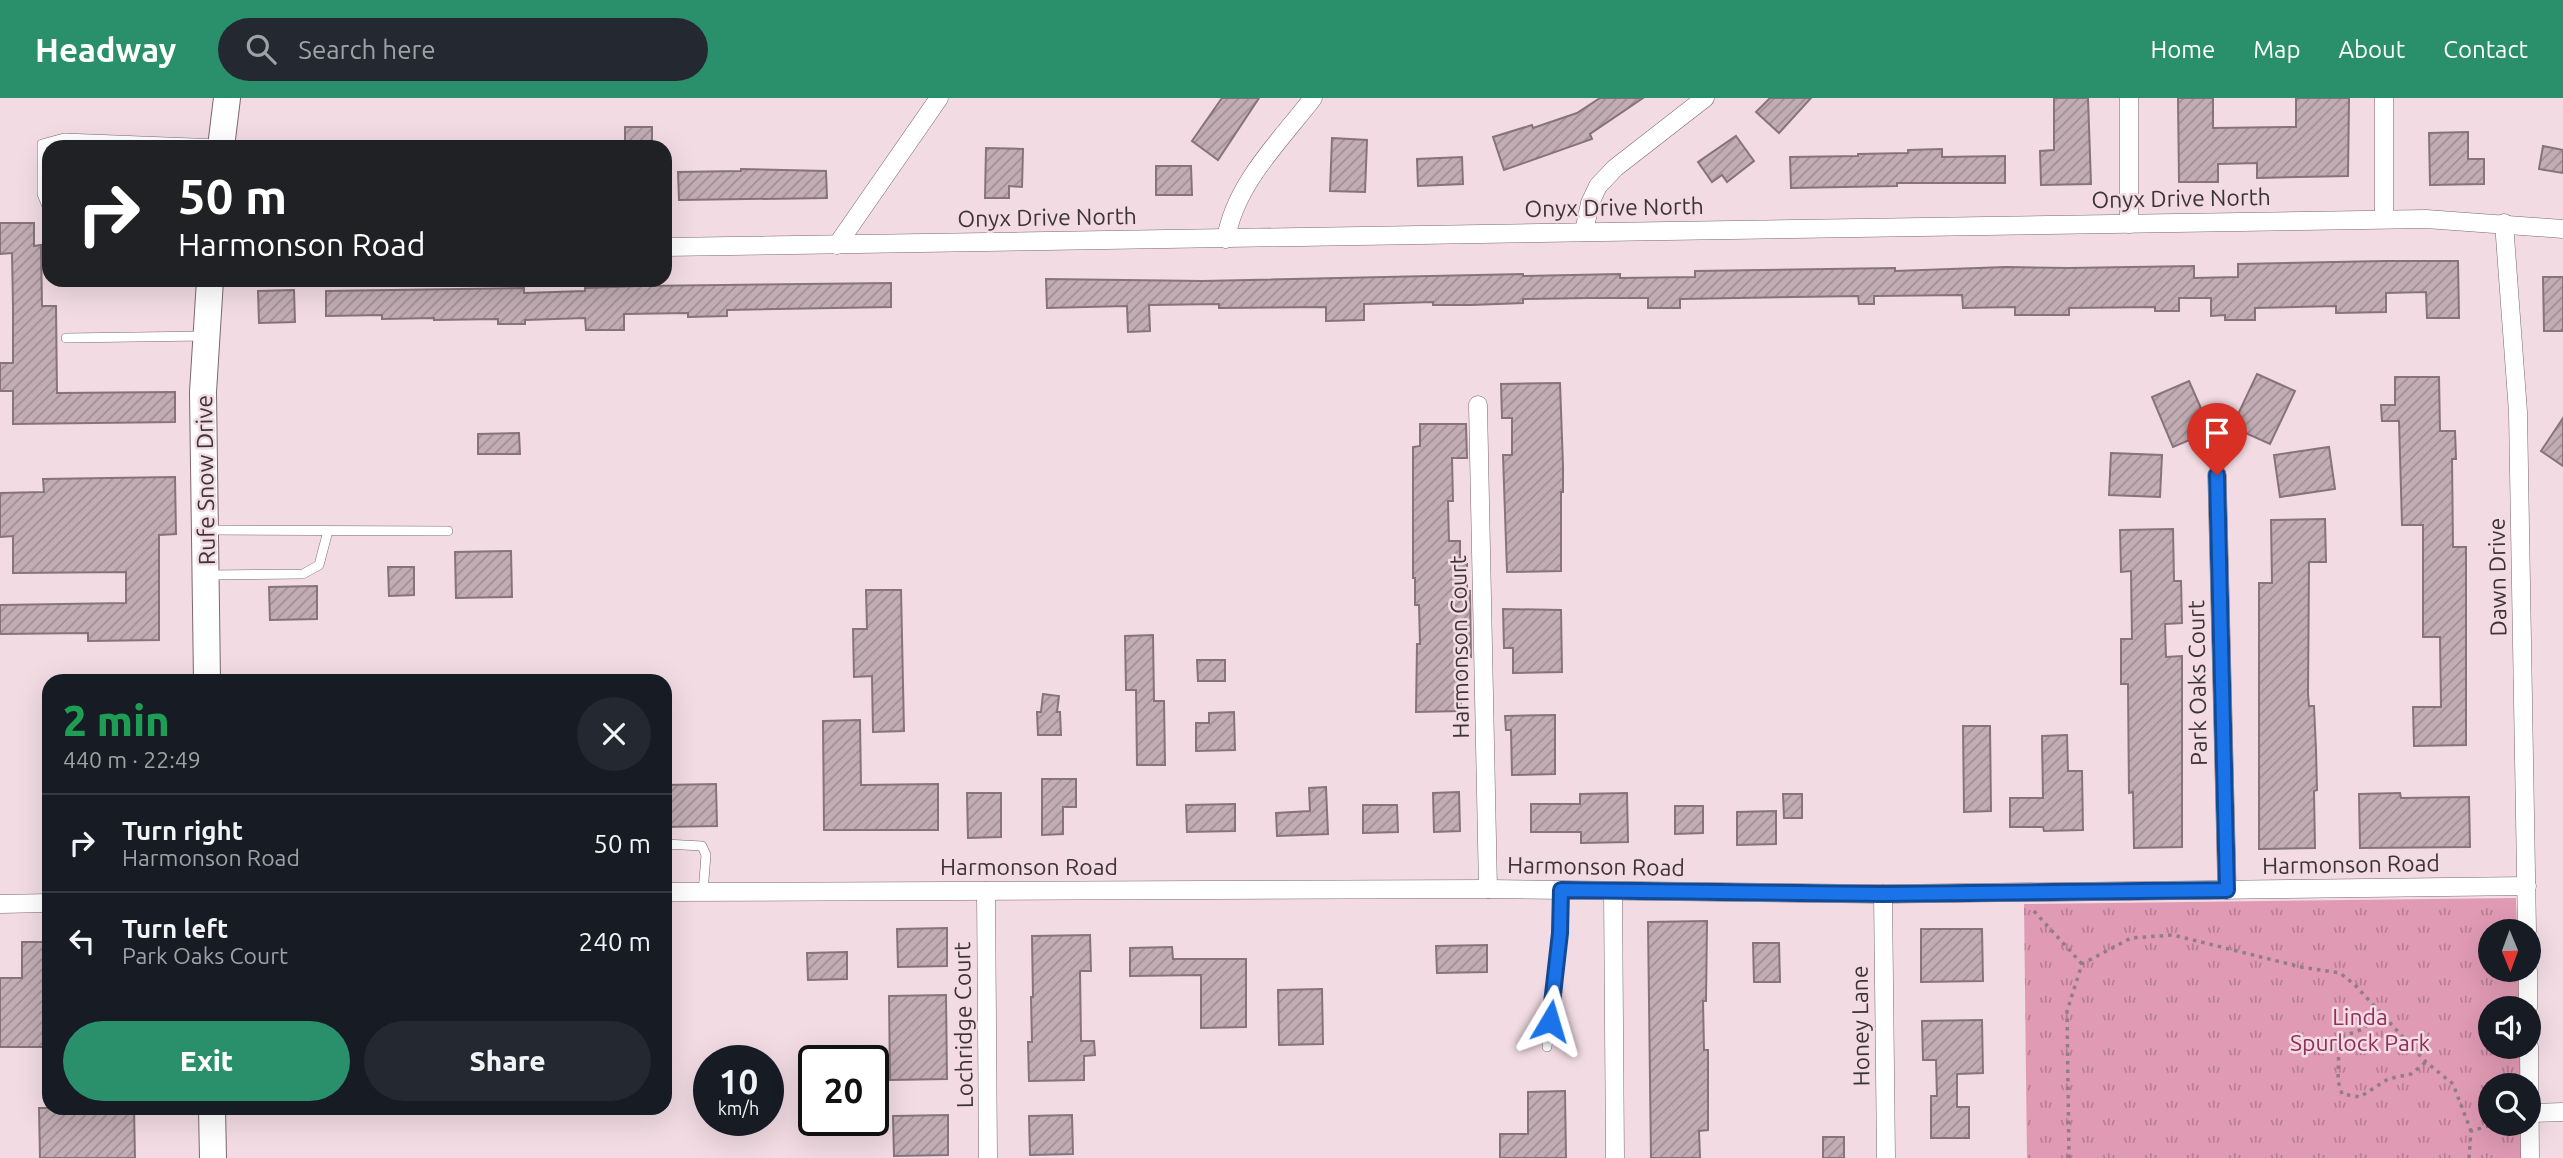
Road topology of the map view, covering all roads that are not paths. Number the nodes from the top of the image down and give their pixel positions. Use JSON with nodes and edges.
{"nodes":[{"id":1,"x":227,"y":98,"type":"edge"},
{"id":2,"x":939,"y":98,"type":"edge"},
{"id":3,"x":1313,"y":98,"type":"edge"},
{"id":4,"x":1705,"y":98,"type":"edge"},
{"id":5,"x":2129,"y":98,"type":"edge"},
{"id":6,"x":2384,"y":98,"type":"edge"},
{"id":7,"x":57,"y":140,"type":"edge"},
{"id":8,"x":103,"y":140,"type":"edge"},
{"id":9,"x":222,"y":140,"type":"edge"},
{"id":10,"x":42,"y":144,"type":"edge"},
{"id":11,"x":42,"y":196,"type":"edge"},
{"id":12,"x":2384,"y":219,"type":"junction"},
{"id":13,"x":2504,"y":223,"type":"junction"},
{"id":14,"x":2129,"y":224,"type":"junction"},
{"id":15,"x":2563,"y":229,"type":"edge"},
{"id":16,"x":1584,"y":232,"type":"junction"},
{"id":17,"x":1226,"y":239,"type":"junction"},
{"id":18,"x":837,"y":245,"type":"junction"},
{"id":19,"x":672,"y":247,"type":"edge"},
{"id":20,"x":210,"y":287,"type":"edge"},
{"id":21,"x":206,"y":336,"type":"junction"},
{"id":22,"x":66,"y":338,"type":"dead end"},
{"id":23,"x":1478,"y":405,"type":"dead end"},
{"id":24,"x":2217,"y":475,"type":"dead end"},
{"id":25,"x":205,"y":530,"type":"junction"},
{"id":26,"x":328,"y":531,"type":"junction"},
{"id":27,"x":448,"y":531,"type":"dead end"},
{"id":28,"x":206,"y":575,"type":"junction"},
{"id":29,"x":207,"y":674,"type":"edge"},
{"id":30,"x":672,"y":844,"type":"edge"},
{"id":31,"x":2527,"y":886,"type":"junction"},
{"id":32,"x":1488,"y":889,"type":"junction"},
{"id":33,"x":1561,"y":890,"type":"junction"},
{"id":34,"x":2227,"y":890,"type":"junction"},
{"id":35,"x":986,"y":891,"type":"junction"},
{"id":36,"x":1613,"y":891,"type":"junction"},
{"id":37,"x":672,"y":892,"type":"edge"},
{"id":38,"x":703,"y":892,"type":"junction"},
{"id":39,"x":1883,"y":894,"type":"junction"},
{"id":40,"x":42,"y":903,"type":"edge"},
{"id":41,"x":0,"y":904,"type":"edge"},
{"id":42,"x":2527,"y":919,"type":"edge"},
{"id":43,"x":1547,"y":1046,"type":"dead end"},
{"id":44,"x":2563,"y":1112,"type":"edge"},
{"id":45,"x":2541,"y":1113,"type":"edge"},
{"id":46,"x":212,"y":1115,"type":"edge"},
{"id":47,"x":2530,"y":1136,"type":"edge"},
{"id":48,"x":213,"y":1158,"type":"edge"},
{"id":49,"x":988,"y":1158,"type":"edge"},
{"id":50,"x":1615,"y":1158,"type":"edge"},
{"id":51,"x":1886,"y":1158,"type":"edge"},
{"id":52,"x":2530,"y":1158,"type":"edge"}],
"edges":[{"from":1,"to":9,"type":"main road"},
{"from":2,"to":18,"type":"street"},
{"from":3,"to":17,"type":"street"},
{"from":4,"to":16,"type":"street"},
{"from":5,"to":14,"type":"street"},
{"from":6,"to":12,"type":"street"},
{"from":7,"to":8,"type":"lane"},
{"from":10,"to":11,"type":"lane"},
{"from":12,"to":13,"type":"street","name":"Onyx Drive North"},
{"from":12,"to":14,"type":"street","name":"Onyx Drive North"},
{"from":13,"to":15,"type":"street","name":"Onyx Drive North"},
{"from":13,"to":31,"type":"street","name":"Dawn Drive"},
{"from":14,"to":16,"type":"street","name":"Onyx Drive North"},
{"from":16,"to":17,"type":"street","name":"Onyx Drive North"},
{"from":17,"to":18,"type":"street","name":"Onyx Drive North"},
{"from":18,"to":19,"type":"street","name":"Onyx Drive North"},
{"from":20,"to":21,"type":"main road","name":"Rufe Snow Drive"},
{"from":21,"to":22,"type":"lane"},
{"from":21,"to":25,"type":"main road","name":"Rufe Snow Drive"},
{"from":23,"to":32,"type":"street","name":"Harmonson Court"},
{"from":24,"to":34,"type":"street","name":"Park Oaks Court"},
{"from":25,"to":26,"type":"lane"},
{"from":25,"to":28,"type":"main road","name":"Rufe Snow Drive"},
{"from":26,"to":27,"type":"lane"},
{"from":26,"to":28,"type":"lane"},
{"from":28,"to":29,"type":"main road","name":"Rufe Snow Drive"},
{"from":30,"to":38,"type":"lane"},
{"from":31,"to":34,"type":"street","name":"Harmonson Road"},
{"from":31,"to":42,"type":"street","name":"Dawn Drive"},
{"from":32,"to":33,"type":"street","name":"Harmonson Road"},
{"from":32,"to":35,"type":"street","name":"Harmonson Road"},
{"from":33,"to":36,"type":"street","name":"Harmonson Road"},
{"from":33,"to":43,"type":"lane"},
{"from":34,"to":39,"type":"street","name":"Harmonson Road"},
{"from":35,"to":38,"type":"street","name":"Harmonson Road"},
{"from":35,"to":49,"type":"street","name":"Lochridge Court"},
{"from":36,"to":39,"type":"street","name":"Harmonson Road"},
{"from":36,"to":50,"type":"street"},
{"from":37,"to":38,"type":"street","name":"Harmonson Road"},
{"from":39,"to":51,"type":"street","name":"Honey Lane"},
{"from":40,"to":41,"type":"street"},
{"from":44,"to":45,"type":"street"},
{"from":46,"to":48,"type":"main road"},
{"from":47,"to":52,"type":"street"}]}
